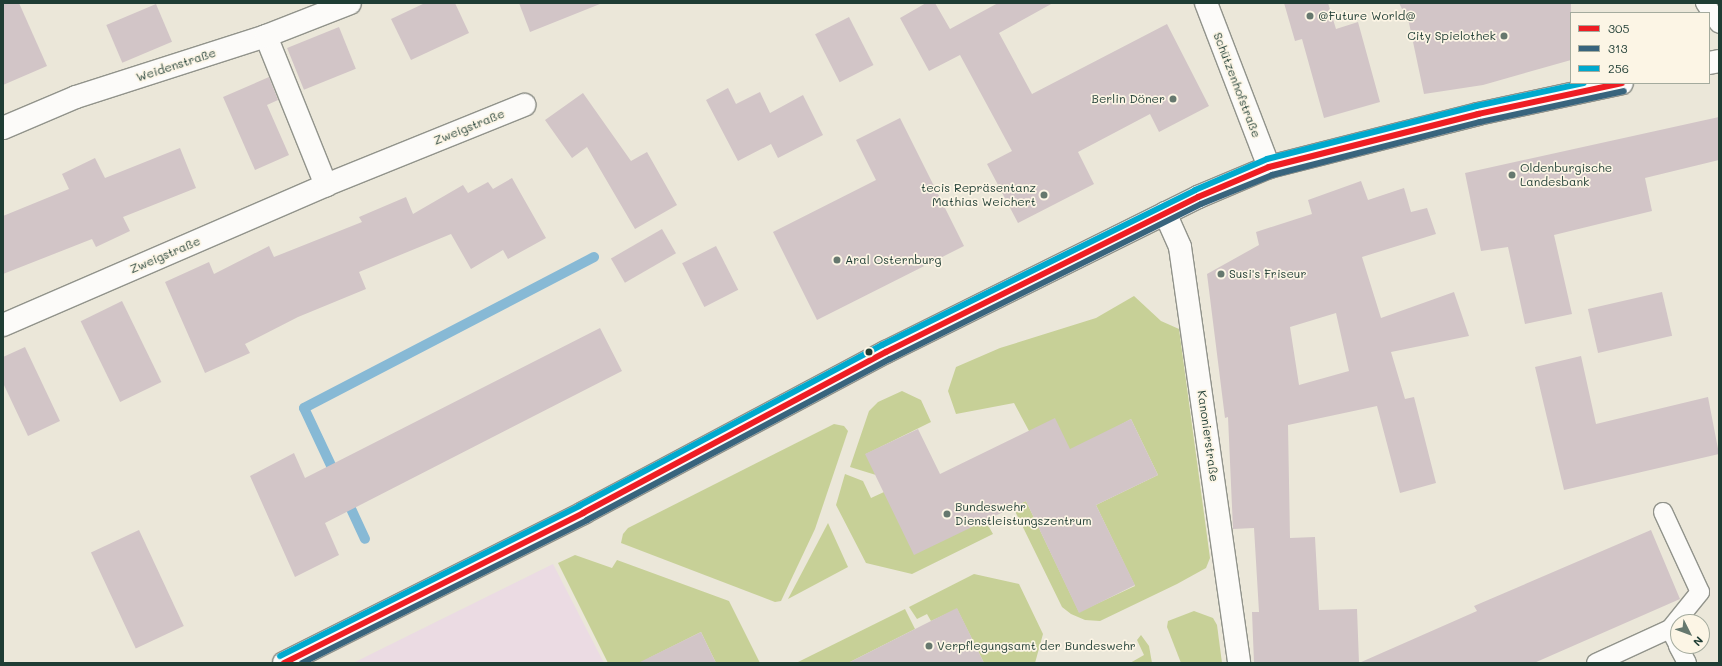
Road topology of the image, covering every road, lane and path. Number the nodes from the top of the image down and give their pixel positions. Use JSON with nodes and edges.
{"nodes":[{"id":1,"x":350,"y":3,"type":"edge"},
{"id":2,"x":1206,"y":3,"type":"edge"},
{"id":3,"x":1705,"y":3,"type":"edge"},
{"id":4,"x":1719,"y":24,"type":"edge"},
{"id":5,"x":266,"y":36,"type":"junction"},
{"id":6,"x":1617,"y":84,"type":"edge"},
{"id":7,"x":524,"y":105,"type":"dead end"},
{"id":8,"x":3,"y":128,"type":"edge"},
{"id":9,"x":1270,"y":168,"type":"junction"},
{"id":10,"x":326,"y":185,"type":"junction"},
{"id":11,"x":1165,"y":213,"type":"junction"},
{"id":12,"x":3,"y":325,"type":"edge"},
{"id":13,"x":1663,"y":512,"type":"dead end"},
{"id":14,"x":1682,"y":614,"type":"edge"},
{"id":15,"x":1670,"y":629,"type":"edge"},
{"id":16,"x":1682,"y":654,"type":"edge"},
{"id":17,"x":284,"y":663,"type":"edge"},
{"id":18,"x":1239,"y":663,"type":"edge"},
{"id":19,"x":1596,"y":663,"type":"edge"},
{"id":20,"x":1687,"y":663,"type":"edge"}],
"edges":[{"from":1,"to":5,"type":"street","name":"Weidenstraße"},
{"from":2,"to":9,"type":"street","name":"Schützenhofstraße"},
{"from":3,"to":4,"type":"lane"},
{"from":5,"to":8,"type":"street","name":"Weidenstraße"},
{"from":5,"to":10,"type":"street"},
{"from":6,"to":9,"type":"street"},
{"from":7,"to":10,"type":"street","name":"Zweigstraße"},
{"from":9,"to":11,"type":"street"},
{"from":10,"to":12,"type":"street","name":"Zweigstraße"},
{"from":11,"to":17,"type":"street"},
{"from":11,"to":18,"type":"street","name":"Kanonierstraße"},
{"from":13,"to":14,"type":"lane"},
{"from":15,"to":19,"type":"lane"},
{"from":16,"to":20,"type":"lane"}]}
